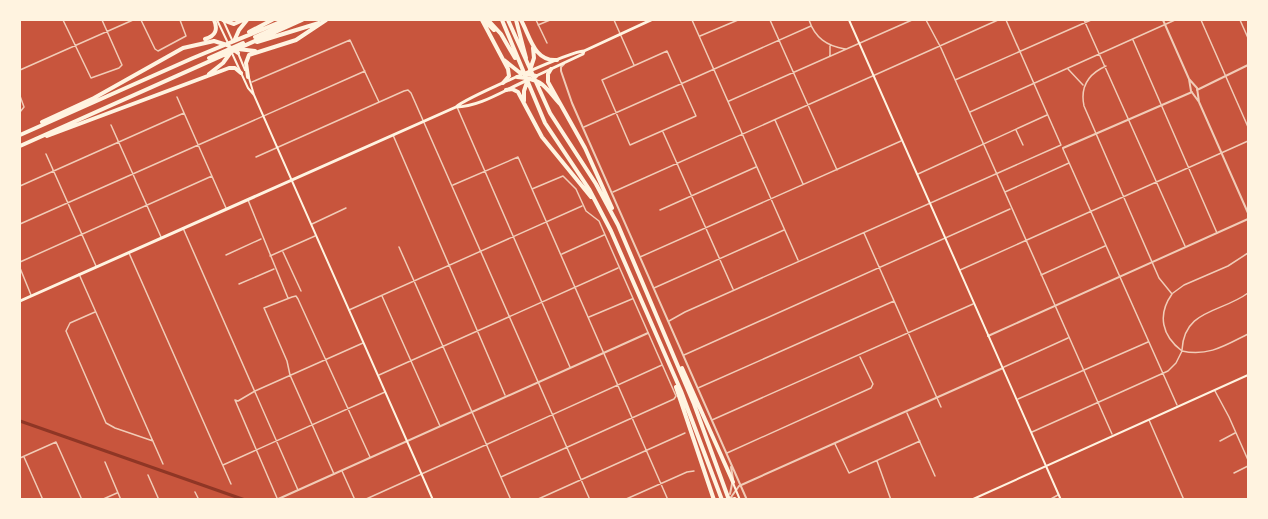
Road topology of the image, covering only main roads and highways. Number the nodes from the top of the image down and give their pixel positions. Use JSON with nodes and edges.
{"nodes":[{"id":1,"x":215,"y":20,"type":"edge"},
{"id":2,"x":223,"y":20,"type":"edge"},
{"id":3,"x":245,"y":20,"type":"edge"},
{"id":4,"x":272,"y":20,"type":"edge"},
{"id":5,"x":285,"y":20,"type":"edge"},
{"id":6,"x":294,"y":20,"type":"edge"},
{"id":7,"x":302,"y":20,"type":"edge"},
{"id":8,"x":326,"y":20,"type":"edge"},
{"id":9,"x":331,"y":20,"type":"edge"},
{"id":10,"x":485,"y":20,"type":"edge"},
{"id":11,"x":502,"y":20,"type":"edge"},
{"id":12,"x":507,"y":20,"type":"edge"},
{"id":13,"x":518,"y":20,"type":"edge"},
{"id":14,"x":651,"y":20,"type":"edge"},
{"id":15,"x":849,"y":20,"type":"edge"},
{"id":16,"x":517,"y":36,"type":"junction"},
{"id":17,"x":530,"y":39,"type":"junction"},
{"id":18,"x":245,"y":42,"type":"junction"},
{"id":19,"x":189,"y":45,"type":"junction"},
{"id":20,"x":233,"y":48,"type":"junction"},
{"id":21,"x":510,"y":49,"type":"junction"},
{"id":22,"x":584,"y":51,"type":"junction"},
{"id":23,"x":258,"y":52,"type":"junction"},
{"id":24,"x":213,"y":58,"type":"junction"},
{"id":25,"x":503,"y":59,"type":"junction"},
{"id":26,"x":557,"y":60,"type":"junction"},
{"id":27,"x":521,"y":68,"type":"junction"},
{"id":28,"x":536,"y":69,"type":"joint"},
{"id":29,"x":551,"y":69,"type":"junction"},
{"id":30,"x":241,"y":73,"type":"junction"},
{"id":31,"x":248,"y":76,"type":"junction"},
{"id":32,"x":529,"y":76,"type":"junction"},
{"id":33,"x":517,"y":77,"type":"joint"},
{"id":34,"x":201,"y":79,"type":"junction"},
{"id":35,"x":521,"y":82,"type":"joint"},
{"id":36,"x":503,"y":84,"type":"junction"},
{"id":37,"x":506,"y":90,"type":"junction"},
{"id":38,"x":254,"y":95,"type":"junction"},
{"id":39,"x":525,"y":105,"type":"junction"},
{"id":40,"x":456,"y":106,"type":"junction"},
{"id":41,"x":562,"y":107,"type":"junction"},
{"id":42,"x":28,"y":131,"type":"junction"},
{"id":43,"x":20,"y":135,"type":"edge"},
{"id":44,"x":27,"y":143,"type":"junction"},
{"id":45,"x":20,"y":146,"type":"edge"},
{"id":46,"x":291,"y":181,"type":"junction"},
{"id":47,"x":599,"y":207,"type":"junction"},
{"id":48,"x":618,"y":225,"type":"junction"},
{"id":49,"x":20,"y":301,"type":"edge"},
{"id":50,"x":675,"y":357,"type":"junction"},
{"id":51,"x":667,"y":361,"type":"junction"},
{"id":52,"x":1248,"y":375,"type":"edge"},
{"id":53,"x":1046,"y":466,"type":"junction"},
{"id":54,"x":733,"y":482,"type":"joint"},
{"id":55,"x":728,"y":498,"type":"edge"},
{"id":56,"x":433,"y":500,"type":"edge"},
{"id":57,"x":714,"y":500,"type":"edge"},
{"id":58,"x":722,"y":500,"type":"edge"},
{"id":59,"x":739,"y":500,"type":"edge"},
{"id":60,"x":971,"y":500,"type":"edge"},
{"id":61,"x":1061,"y":500,"type":"edge"}],
"edges":[{"from":1,"to":19,"type":"highway"},
{"from":1,"to":20,"type":"main road"},
{"from":2,"to":3,"type":"highway"},
{"from":2,"to":20,"type":"main road"},
{"from":3,"to":20,"type":"highway"},
{"from":4,"to":18,"type":"highway"},
{"from":5,"to":18,"type":"highway"},
{"from":6,"to":18,"type":"highway"},
{"from":7,"to":18,"type":"highway"},
{"from":8,"to":23,"type":"highway"},
{"from":9,"to":18,"type":"highway"},
{"from":10,"to":21,"type":"highway"},
{"from":10,"to":21,"type":"highway"},
{"from":10,"to":25,"type":"highway"},
{"from":11,"to":27,"type":"highway"},
{"from":12,"to":16,"type":"highway"},
{"from":13,"to":16,"type":"highway"},
{"from":13,"to":17,"type":"highway"},
{"from":14,"to":22,"type":"main road"},
{"from":15,"to":53,"type":"main road"},
{"from":16,"to":48,"type":"highway"},
{"from":17,"to":26,"type":"highway"},
{"from":17,"to":32,"type":"highway"},
{"from":18,"to":20,"type":"highway"},
{"from":18,"to":24,"type":"highway"},
{"from":18,"to":42,"type":"highway"},
{"from":19,"to":20,"type":"highway"},
{"from":19,"to":42,"type":"highway"},
{"from":20,"to":23,"type":"highway"},
{"from":20,"to":24,"type":"highway"},
{"from":20,"to":30,"type":"main road"},
{"from":20,"to":31,"type":"main road"},
{"from":20,"to":34,"type":"highway"},
{"from":21,"to":27,"type":"highway"},
{"from":22,"to":26,"type":"main road"},
{"from":22,"to":29,"type":"main road"},
{"from":23,"to":31,"type":"highway"},
{"from":24,"to":44,"type":"highway"},
{"from":25,"to":32,"type":"highway"},
{"from":25,"to":36,"type":"highway"},
{"from":26,"to":28,"type":"main road"},
{"from":27,"to":47,"type":"highway"},
{"from":28,"to":32,"type":"highway"},
{"from":29,"to":32,"type":"main road"},
{"from":29,"to":41,"type":"highway"},
{"from":30,"to":34,"type":"highway"},
{"from":30,"to":38,"type":"main road"},
{"from":31,"to":38,"type":"main road"},
{"from":32,"to":33,"type":"highway"},
{"from":32,"to":35,"type":"highway"},
{"from":32,"to":39,"type":"highway"},
{"from":32,"to":41,"type":"highway"},
{"from":33,"to":36,"type":"main road"},
{"from":34,"to":44,"type":"highway"},
{"from":35,"to":37,"type":"main road"},
{"from":36,"to":40,"type":"main road"},
{"from":37,"to":39,"type":"highway"},
{"from":37,"to":40,"type":"main road"},
{"from":38,"to":46,"type":"main road"},
{"from":39,"to":47,"type":"highway"},
{"from":40,"to":46,"type":"main road"},
{"from":41,"to":48,"type":"highway"},
{"from":42,"to":43,"type":"highway"},
{"from":44,"to":45,"type":"highway"},
{"from":46,"to":49,"type":"main road"},
{"from":46,"to":56,"type":"main road"},
{"from":47,"to":51,"type":"highway"},
{"from":48,"to":50,"type":"highway"},
{"from":50,"to":54,"type":"highway"},
{"from":50,"to":55,"type":"highway"},
{"from":51,"to":57,"type":"highway"},
{"from":51,"to":58,"type":"highway"},
{"from":52,"to":53,"type":"main road"},
{"from":53,"to":60,"type":"main road"},
{"from":53,"to":61,"type":"main road"},
{"from":54,"to":59,"type":"main road"},
{"from":55,"to":59,"type":"main road"}]}
